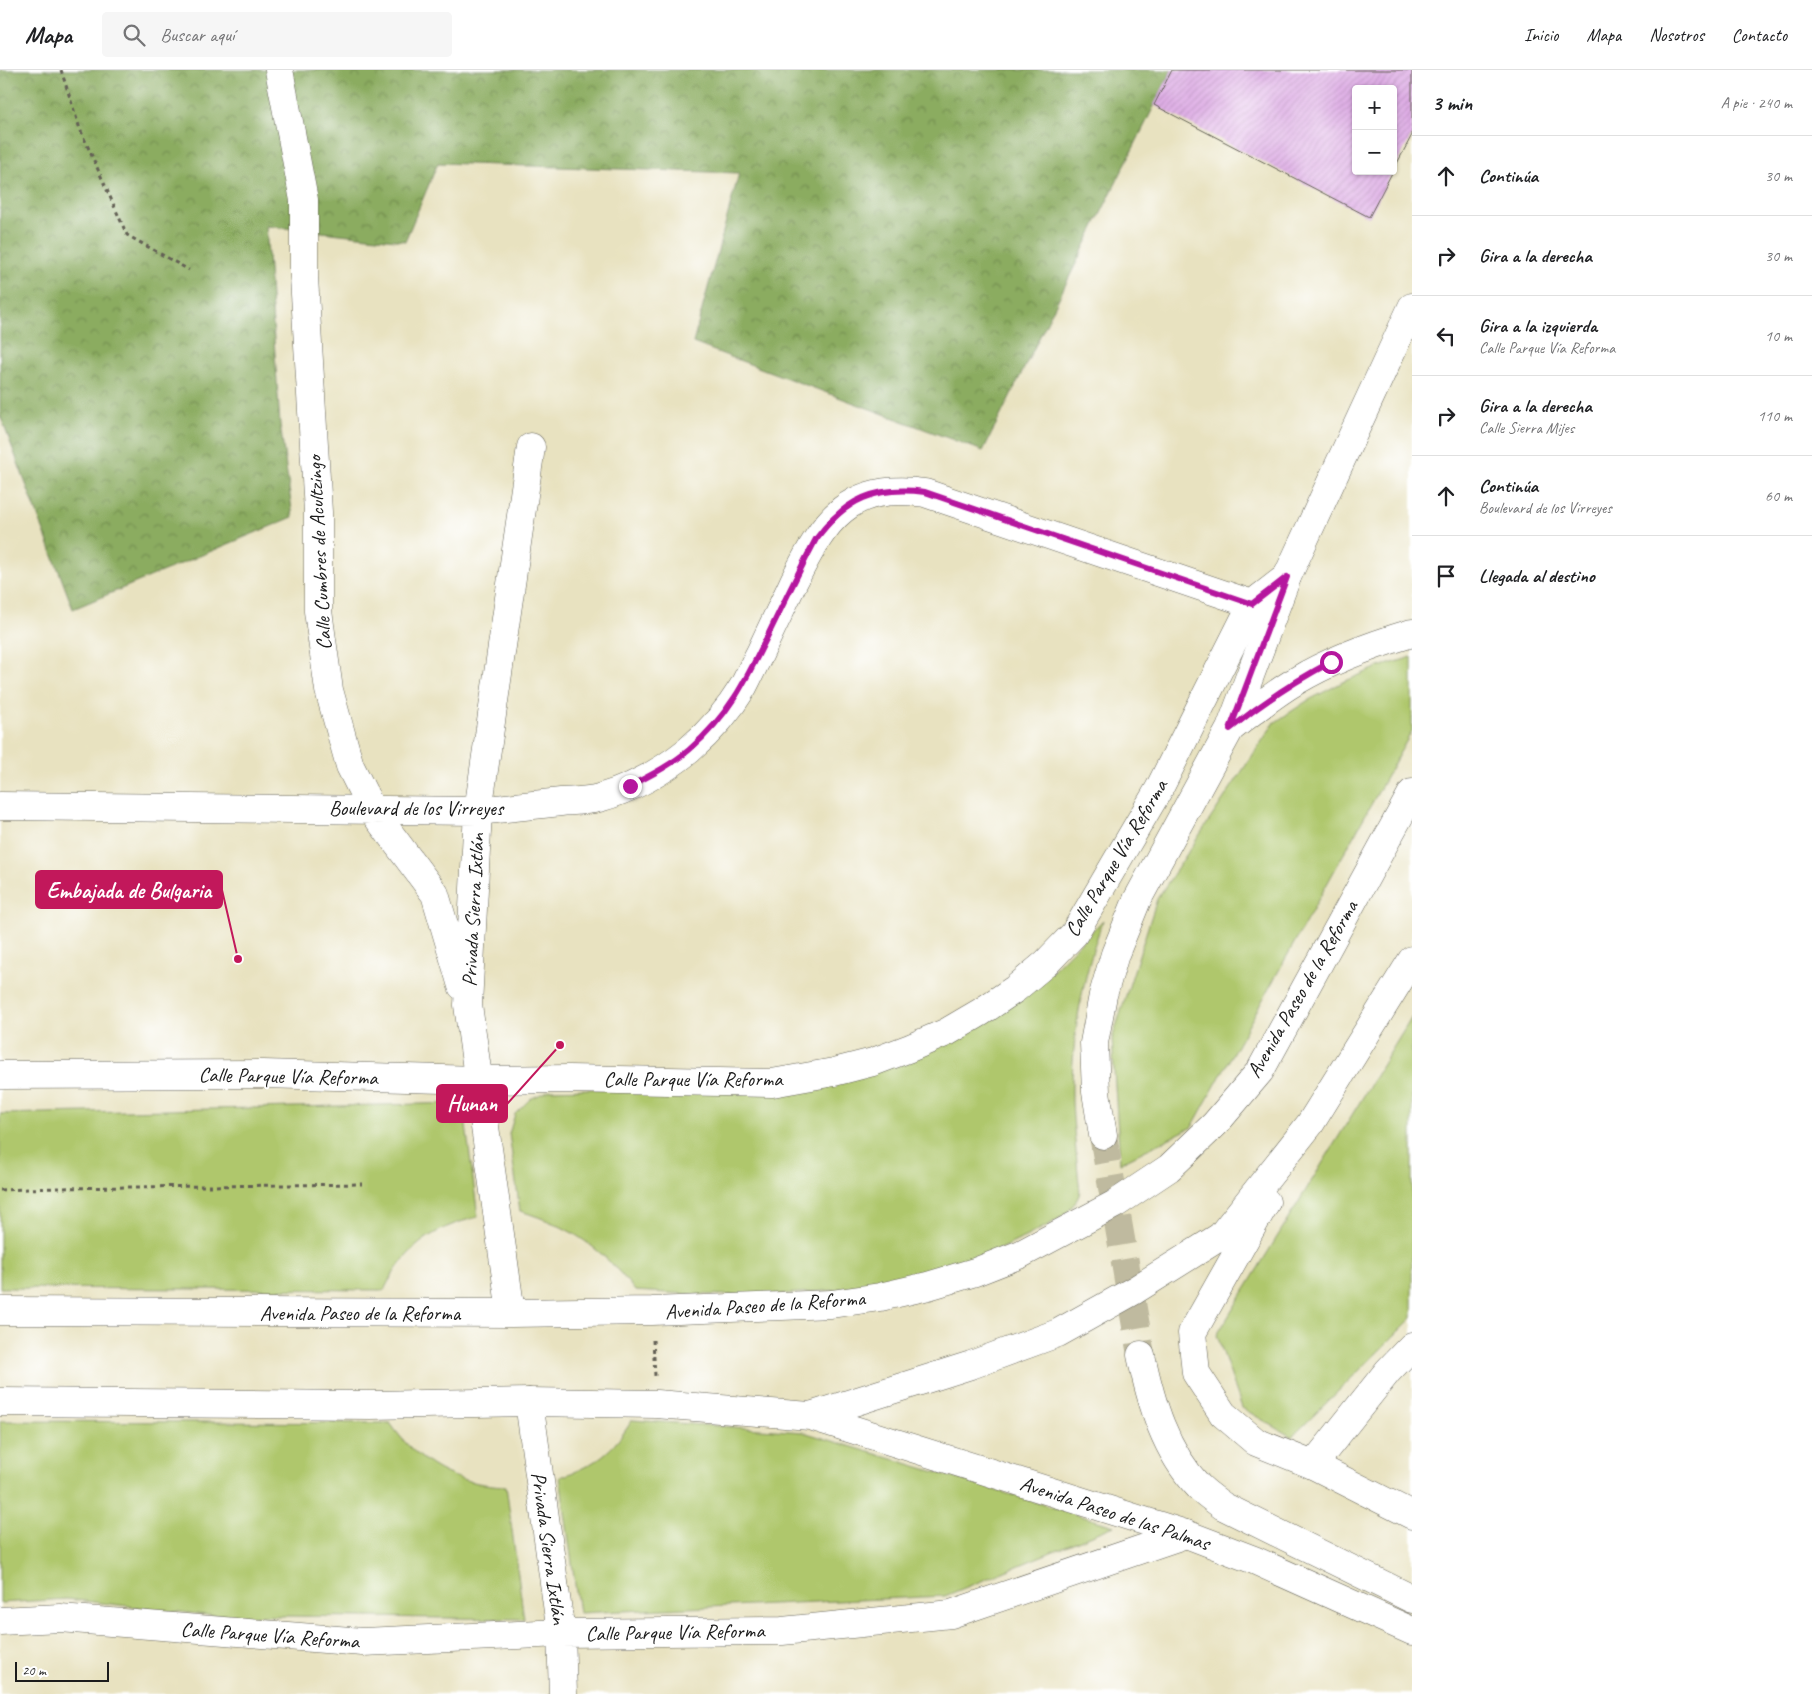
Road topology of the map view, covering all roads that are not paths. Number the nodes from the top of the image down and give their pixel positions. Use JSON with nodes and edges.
{"nodes":[{"id":1,"x":280,"y":70,"type":"edge"},
{"id":2,"x":1412,"y":307,"type":"edge"},
{"id":3,"x":531,"y":447,"type":"dead end"},
{"id":4,"x":1287,"y":577,"type":"junction"},
{"id":5,"x":1252,"y":604,"type":"junction"},
{"id":6,"x":1412,"y":634,"type":"edge"},
{"id":7,"x":1230,"y":729,"type":"junction"},
{"id":8,"x":1412,"y":793,"type":"edge"},
{"id":9,"x":0,"y":806,"type":"edge"},
{"id":10,"x":372,"y":810,"type":"junction"},
{"id":11,"x":478,"y":811,"type":"junction"},
{"id":12,"x":1412,"y":960,"type":"edge"},
{"id":13,"x":468,"y":1005,"type":"junction"},
{"id":14,"x":0,"y":1075,"type":"edge"},
{"id":15,"x":478,"y":1080,"type":"junction"},
{"id":16,"x":1310,"y":1124,"type":"junction"},
{"id":17,"x":1103,"y":1135,"type":"tunnel mouth"},
{"id":18,"x":0,"y":1311,"type":"edge"},
{"id":19,"x":510,"y":1313,"type":"junction"},
{"id":20,"x":1412,"y":1346,"type":"edge"},
{"id":21,"x":1141,"y":1355,"type":"tunnel mouth"},
{"id":22,"x":0,"y":1402,"type":"edge"},
{"id":23,"x":529,"y":1402,"type":"junction"},
{"id":24,"x":810,"y":1416,"type":"junction"},
{"id":25,"x":1312,"y":1465,"type":"junction"},
{"id":26,"x":1412,"y":1516,"type":"edge"},
{"id":27,"x":1186,"y":1534,"type":"junction"},
{"id":28,"x":1412,"y":1599,"type":"edge"},
{"id":29,"x":0,"y":1621,"type":"edge"},
{"id":30,"x":1412,"y":1632,"type":"edge"},
{"id":31,"x":560,"y":1634,"type":"junction"},
{"id":32,"x":563,"y":1694,"type":"edge"}],
"edges":[{"from":1,"to":10,"type":"street","name":"Calle Cumbres de Acultzingo"},
{"from":2,"to":4,"type":"street"},
{"from":3,"to":11,"type":"street","name":"Privada Sierra Ixtlán"},
{"from":4,"to":5,"type":"street","name":"Calle Parque Vía Reforma"},
{"from":4,"to":7,"type":"street"},
{"from":5,"to":11,"type":"street","name":"Boulevard de los Virreyes"},
{"from":5,"to":15,"type":"street","name":"Calle Parque Vía Reforma"},
{"from":6,"to":7,"type":"street"},
{"from":7,"to":17,"type":"street"},
{"from":8,"to":19,"type":"street","name":"Avenida Paseo de la Reforma"},
{"from":9,"to":10,"type":"street","name":"Boulevard de los Virreyes"},
{"from":10,"to":11,"type":"street","name":"Boulevard de los Virreyes"},
{"from":10,"to":13,"type":"street","name":"Calle Cumbres de Acultzingo"},
{"from":11,"to":13,"type":"street","name":"Privada Sierra Ixtlán"},
{"from":12,"to":16,"type":"street"},
{"from":13,"to":15,"type":"street","name":"Privada Sierra Ixtlán"},
{"from":14,"to":15,"type":"street","name":"Calle Parque Vía Reforma"},
{"from":15,"to":19,"type":"street","name":"Privada Sierra Ixtlán"},
{"from":16,"to":24,"type":"street"},
{"from":16,"to":25,"type":"street"},
{"from":18,"to":19,"type":"street","name":"Avenida Paseo de la Reforma"},
{"from":20,"to":25,"type":"street"},
{"from":21,"to":28,"type":"street"},
{"from":22,"to":23,"type":"street"},
{"from":23,"to":24,"type":"street"},
{"from":23,"to":31,"type":"street","name":"Privada Sierra Ixtlán"},
{"from":24,"to":27,"type":"street","name":"Avenida Paseo de las Palmas"},
{"from":25,"to":26,"type":"street"},
{"from":27,"to":30,"type":"street","name":"Avenida Paseo de las Palmas"},
{"from":27,"to":31,"type":"street","name":"Calle Parque Vía Reforma"},
{"from":29,"to":31,"type":"street","name":"Calle Parque Vía Reforma"},
{"from":31,"to":32,"type":"street","name":"Privada Sierra Ixtlán"}]}
